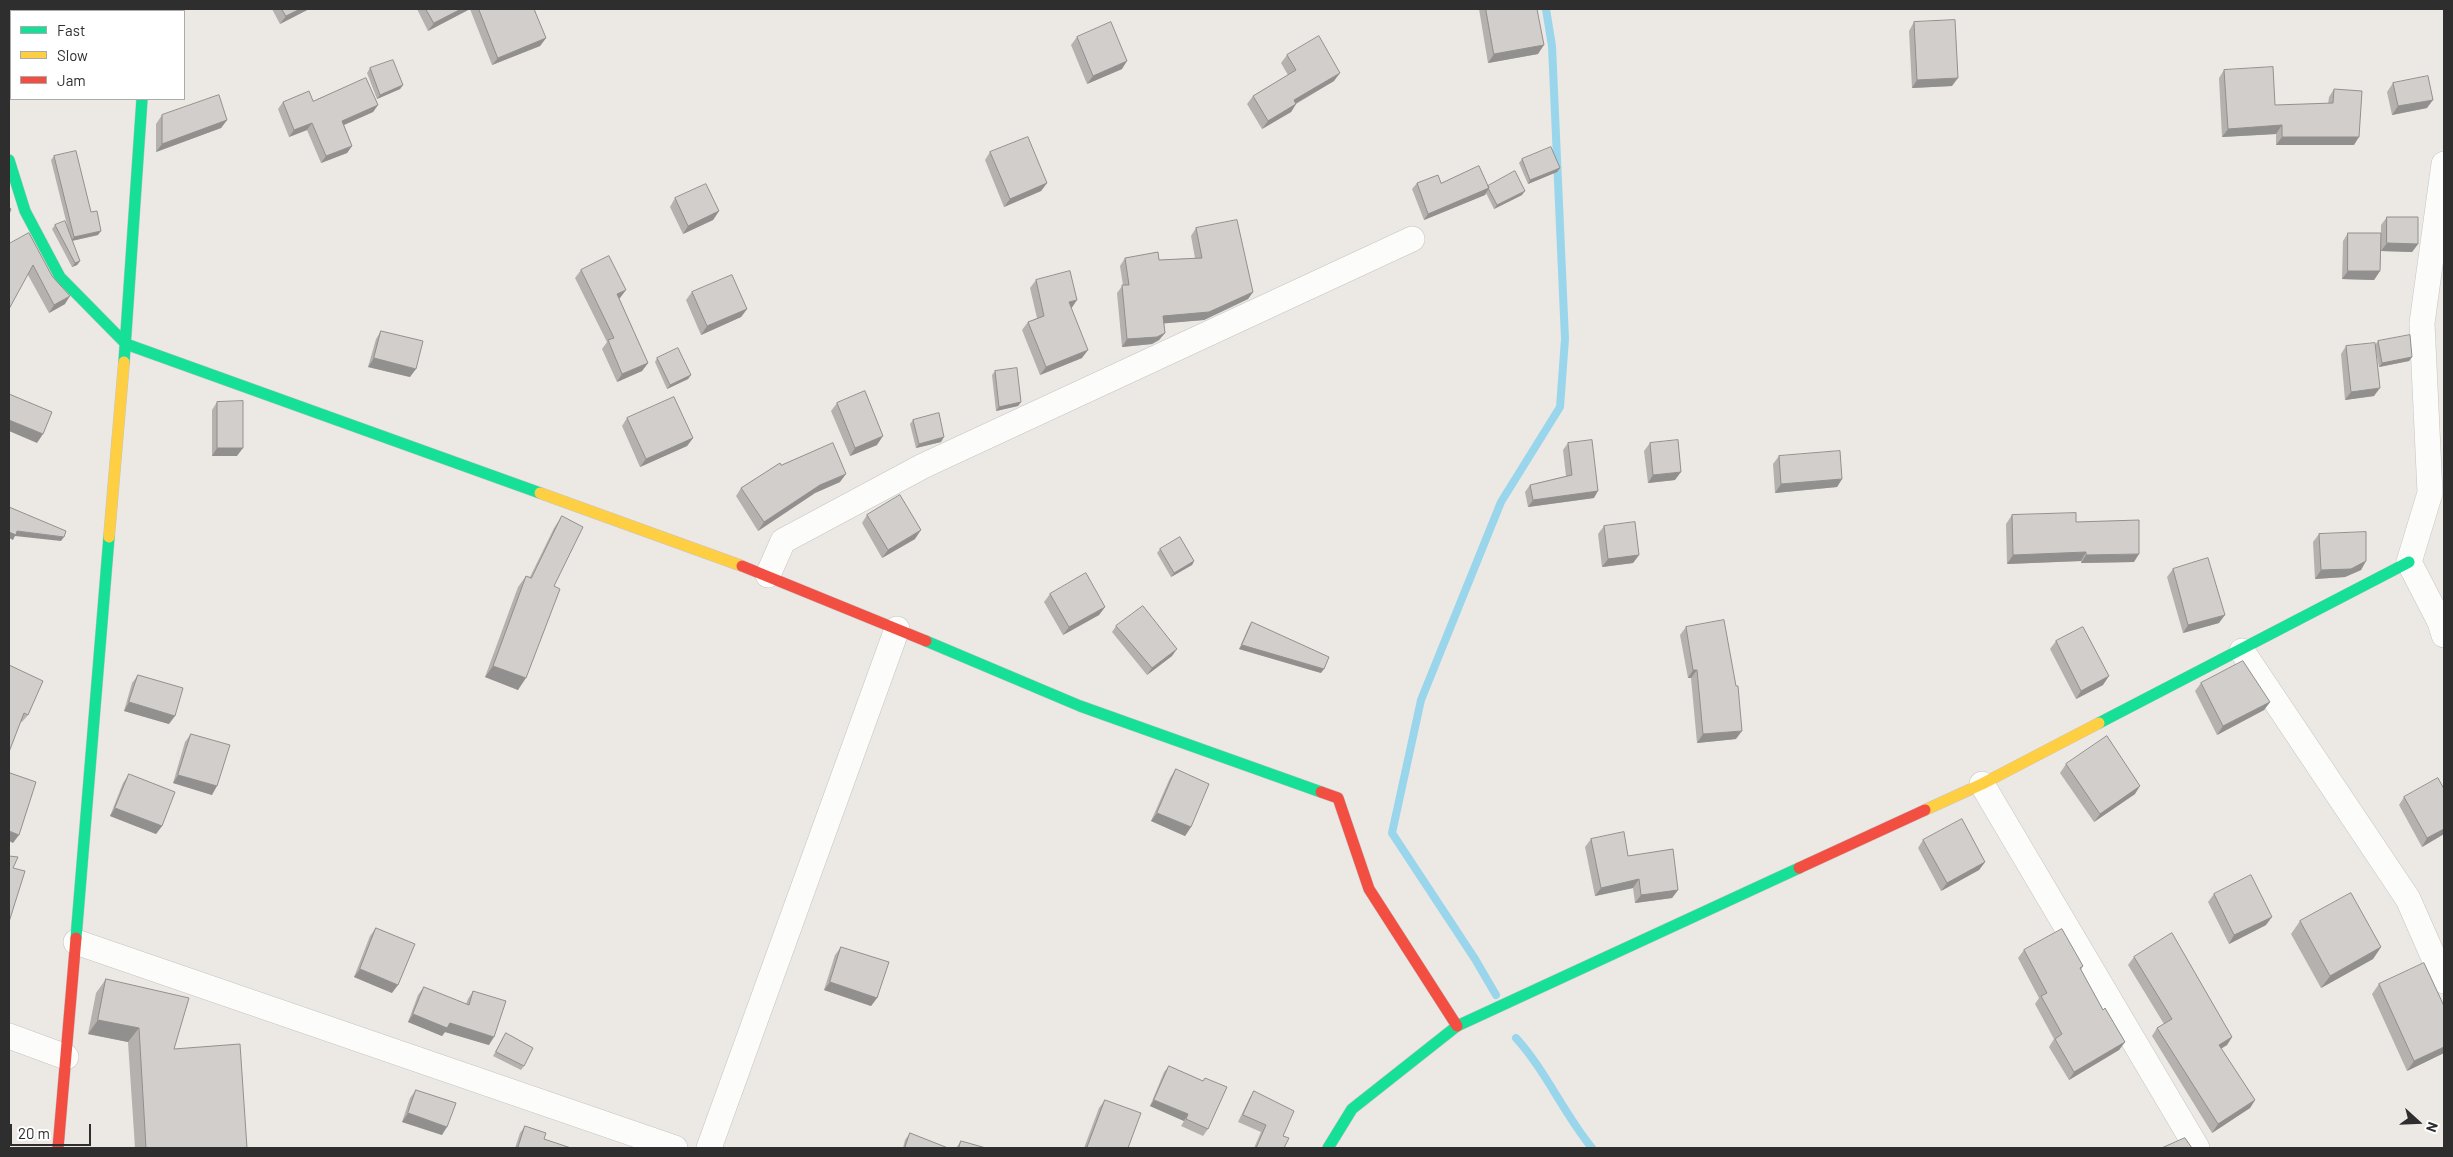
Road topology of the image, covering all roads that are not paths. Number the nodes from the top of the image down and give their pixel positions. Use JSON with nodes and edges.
{"nodes":[{"id":1,"x":142,"y":100,"type":"edge"},
{"id":2,"x":9,"y":160,"type":"edge"},
{"id":3,"x":2444,"y":164,"type":"edge"},
{"id":4,"x":1412,"y":239,"type":"dead end"},
{"id":5,"x":126,"y":344,"type":"junction"},
{"id":6,"x":2410,"y":562,"type":"junction"},
{"id":7,"x":768,"y":575,"type":"junction"},
{"id":8,"x":898,"y":629,"type":"junction"},
{"id":9,"x":2444,"y":635,"type":"edge"},
{"id":10,"x":2242,"y":651,"type":"junction"},
{"id":11,"x":1982,"y":784,"type":"junction"},
{"id":12,"x":76,"y":942,"type":"junction"},
{"id":13,"x":2444,"y":981,"type":"edge"},
{"id":14,"x":1457,"y":1026,"type":"junction"},
{"id":15,"x":9,"y":1036,"type":"edge"},
{"id":16,"x":66,"y":1057,"type":"junction"},
{"id":17,"x":58,"y":1148,"type":"edge"},
{"id":18,"x":675,"y":1148,"type":"edge"},
{"id":19,"x":708,"y":1148,"type":"edge"},
{"id":20,"x":1328,"y":1148,"type":"edge"},
{"id":21,"x":2197,"y":1148,"type":"edge"}],
"edges":[{"from":1,"to":5,"type":"street"},
{"from":2,"to":5,"type":"street"},
{"from":3,"to":6,"type":"street"},
{"from":4,"to":7,"type":"street"},
{"from":5,"to":7,"type":"street"},
{"from":5,"to":12,"type":"street"},
{"from":6,"to":9,"type":"street"},
{"from":6,"to":10,"type":"street"},
{"from":7,"to":8,"type":"street"},
{"from":8,"to":14,"type":"street"},
{"from":8,"to":19,"type":"street"},
{"from":10,"to":11,"type":"street"},
{"from":10,"to":13,"type":"street"},
{"from":11,"to":14,"type":"street"},
{"from":11,"to":21,"type":"street"},
{"from":12,"to":16,"type":"street"},
{"from":12,"to":18,"type":"street"},
{"from":14,"to":20,"type":"street"},
{"from":15,"to":16,"type":"street"},
{"from":16,"to":17,"type":"street"}]}
